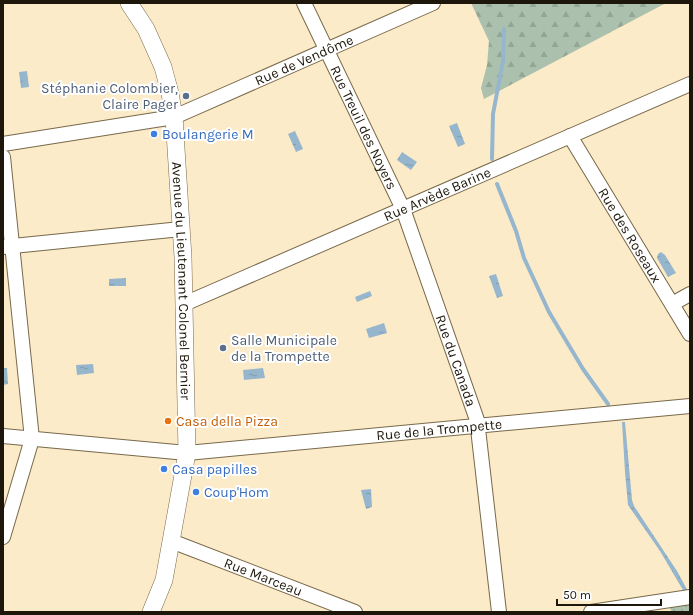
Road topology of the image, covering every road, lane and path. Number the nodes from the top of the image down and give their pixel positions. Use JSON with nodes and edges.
{"nodes":[{"id":1,"x":129,"y":3,"type":"edge"},
{"id":2,"x":304,"y":3,"type":"edge"},
{"id":3,"x":433,"y":3,"type":"edge"},
{"id":4,"x":326,"y":50,"type":"junction"},
{"id":5,"x":690,"y":84,"type":"edge"},
{"id":6,"x":174,"y":117,"type":"junction"},
{"id":7,"x":570,"y":136,"type":"junction"},
{"id":8,"x":3,"y":144,"type":"edge"},
{"id":9,"x":3,"y":157,"type":"edge"},
{"id":10,"x":403,"y":209,"type":"junction"},
{"id":11,"x":181,"y":229,"type":"junction"},
{"id":12,"x":7,"y":247,"type":"edge"},
{"id":13,"x":690,"y":294,"type":"edge"},
{"id":14,"x":184,"y":304,"type":"junction"},
{"id":15,"x":672,"y":304,"type":"junction"},
{"id":16,"x":690,"y":334,"type":"edge"},
{"id":17,"x":690,"y":406,"type":"edge"},
{"id":18,"x":478,"y":426,"type":"junction"},
{"id":19,"x":3,"y":436,"type":"edge"},
{"id":20,"x":32,"y":439,"type":"junction"},
{"id":21,"x":187,"y":454,"type":"junction"},
{"id":22,"x":3,"y":537,"type":"edge"},
{"id":23,"x":171,"y":541,"type":"junction"},
{"id":24,"x":686,"y":597,"type":"edge"},
{"id":25,"x":151,"y":612,"type":"edge"},
{"id":26,"x":355,"y":612,"type":"edge"},
{"id":27,"x":499,"y":612,"type":"edge"},
{"id":28,"x":591,"y":612,"type":"edge"}],
"edges":[{"from":1,"to":6,"type":"street","name":"Avenue du Lieutenant Colonel Bernier"},
{"from":2,"to":4,"type":"street","name":"Rue Treuil des Noyers"},
{"from":3,"to":4,"type":"street","name":"Rue de Vendôme"},
{"from":4,"to":6,"type":"street","name":"Rue de Vendôme"},
{"from":4,"to":10,"type":"street","name":"Rue Treuil des Noyers"},
{"from":5,"to":7,"type":"street","name":"Rue Arvède Barine"},
{"from":6,"to":8,"type":"street","name":"Rue de Vendôme"},
{"from":6,"to":11,"type":"street","name":"Avenue du Lieutenant Colonel Bernier"},
{"from":7,"to":10,"type":"street","name":"Rue Arvède Barine"},
{"from":7,"to":15,"type":"street","name":"Rue des Roseaux"},
{"from":9,"to":12,"type":"street"},
{"from":10,"to":14,"type":"street","name":"Rue Arvède Barine"},
{"from":10,"to":18,"type":"street","name":"Rue du Canada"},
{"from":11,"to":12,"type":"street"},
{"from":11,"to":14,"type":"street","name":"Avenue du Lieutenant Colonel Bernier"},
{"from":12,"to":20,"type":"street"},
{"from":13,"to":15,"type":"street"},
{"from":14,"to":21,"type":"street","name":"Avenue du Lieutenant Colonel Bernier"},
{"from":15,"to":16,"type":"street","name":"Rue des Roseaux"},
{"from":17,"to":18,"type":"street","name":"Rue de la Trompette"},
{"from":18,"to":21,"type":"street","name":"Rue de la Trompette"},
{"from":18,"to":27,"type":"street","name":"Rue du Canada"},
{"from":19,"to":20,"type":"street","name":"Rue de la Trompette"},
{"from":20,"to":21,"type":"street","name":"Rue de la Trompette"},
{"from":20,"to":22,"type":"street"},
{"from":21,"to":23,"type":"street","name":"Avenue du Lieutenant Colonel Bernier"},
{"from":23,"to":25,"type":"street","name":"Avenue du Lieutenant Colonel Bernier"},
{"from":23,"to":26,"type":"street","name":"Rue Marceau"},
{"from":24,"to":28,"type":"street"}]}
